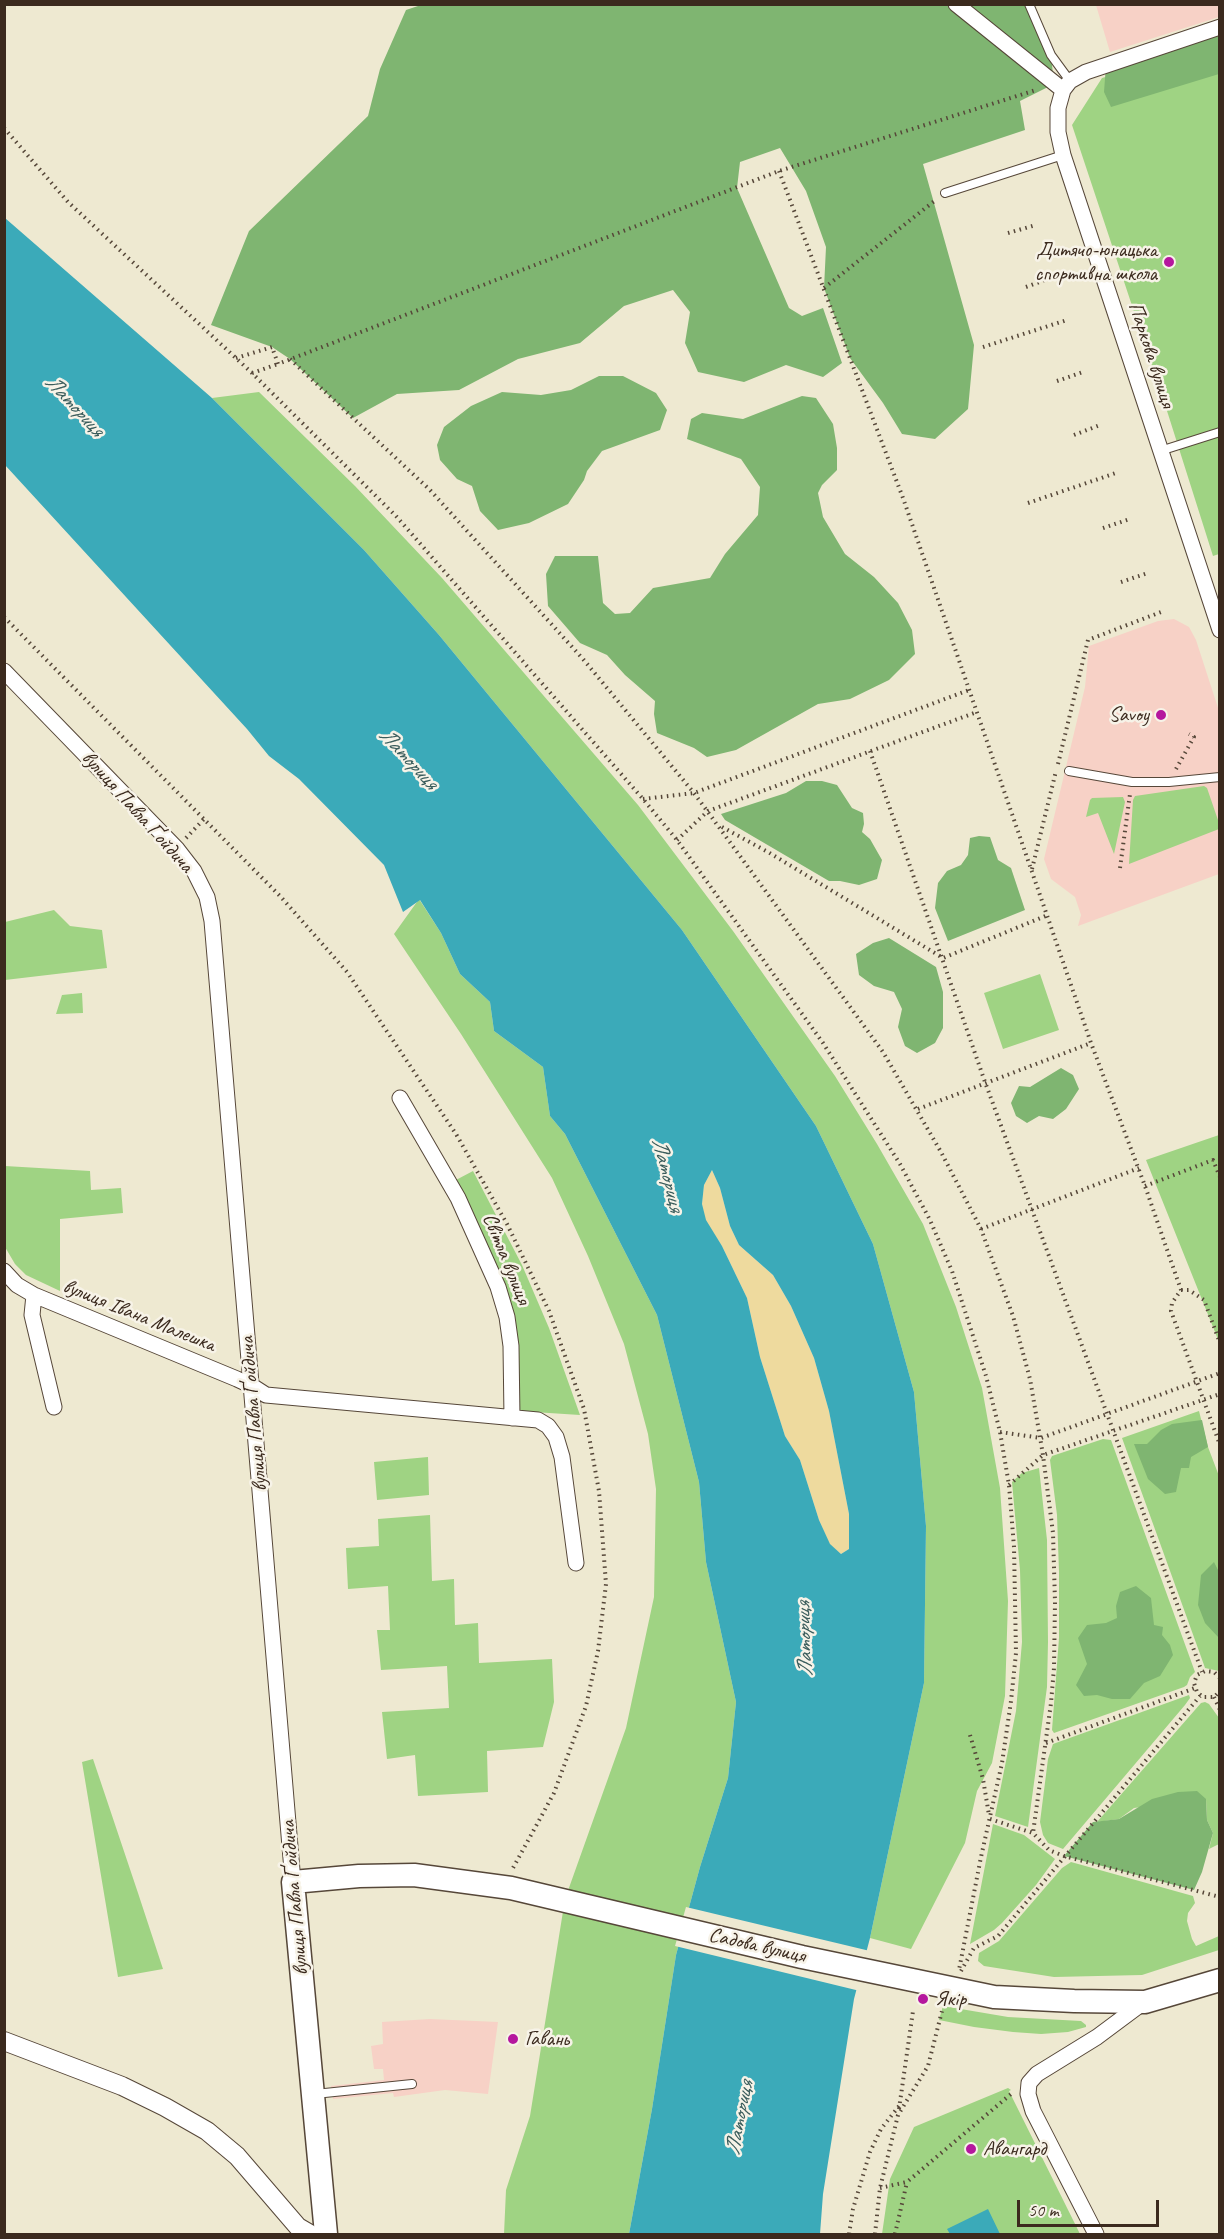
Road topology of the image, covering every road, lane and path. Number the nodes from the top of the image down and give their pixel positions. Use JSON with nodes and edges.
{"nodes":[{"id":1,"x":956,"y":4,"type":"edge"},
{"id":2,"x":1029,"y":4,"type":"edge"},
{"id":3,"x":1220,"y":27,"type":"edge"},
{"id":4,"x":1062,"y":85,"type":"junction"},
{"id":5,"x":4,"y":128,"type":"edge"},
{"id":6,"x":1063,"y":155,"type":"junction"},
{"id":7,"x":779,"y":171,"type":"junction"},
{"id":8,"x":945,"y":193,"type":"joint"},
{"id":9,"x":1036,"y":225,"type":"dead end"},
{"id":10,"x":1008,"y":233,"type":"dead end"},
{"id":11,"x":1053,"y":277,"type":"dead end"},
{"id":12,"x":1026,"y":287,"type":"dead end"},
{"id":13,"x":824,"y":288,"type":"junction"},
{"id":14,"x":1067,"y":320,"type":"dead end"},
{"id":15,"x":983,"y":347,"type":"dead end"},
{"id":16,"x":236,"y":358,"type":"junction"},
{"id":17,"x":290,"y":359,"type":"junction"},
{"id":18,"x":278,"y":364,"type":"junction"},
{"id":19,"x":1083,"y":372,"type":"dead end"},
{"id":20,"x":252,"y":373,"type":"junction"},
{"id":21,"x":1057,"y":381,"type":"dead end"},
{"id":22,"x":1100,"y":425,"type":"dead end"},
{"id":23,"x":1220,"y":432,"type":"edge"},
{"id":24,"x":1074,"y":435,"type":"dead end"},
{"id":25,"x":1160,"y":451,"type":"junction"},
{"id":26,"x":1116,"y":473,"type":"dead end"},
{"id":27,"x":1028,"y":503,"type":"dead end"},
{"id":28,"x":1130,"y":519,"type":"dead end"},
{"id":29,"x":1103,"y":528,"type":"dead end"},
{"id":30,"x":1148,"y":573,"type":"dead end"},
{"id":31,"x":1121,"y":582,"type":"dead end"},
{"id":32,"x":1161,"y":612,"type":"dead end"},
{"id":33,"x":4,"y":617,"type":"edge"},
{"id":34,"x":1220,"y":630,"type":"edge"},
{"id":35,"x":4,"y":671,"type":"edge"},
{"id":36,"x":969,"y":690,"type":"junction"},
{"id":37,"x":977,"y":712,"type":"junction"},
{"id":38,"x":1189,"y":734,"type":"dead end"},
{"id":39,"x":870,"y":751,"type":"junction"},
{"id":40,"x":1070,"y":771,"type":"dead end"},
{"id":41,"x":1171,"y":777,"type":"dead end"},
{"id":42,"x":1220,"y":777,"type":"edge"},
{"id":43,"x":1132,"y":782,"type":"junction"},
{"id":44,"x":694,"y":793,"type":"junction"},
{"id":45,"x":643,"y":799,"type":"junction"},
{"id":46,"x":708,"y":811,"type":"junction"},
{"id":47,"x":204,"y":819,"type":"junction"},
{"id":48,"x":719,"y":826,"type":"junction"},
{"id":49,"x":677,"y":840,"type":"junction"},
{"id":50,"x":177,"y":849,"type":"junction"},
{"id":51,"x":1120,"y":868,"type":"dead end"},
{"id":52,"x":1032,"y":869,"type":"junction"},
{"id":53,"x":1048,"y":915,"type":"junction"},
{"id":54,"x":944,"y":958,"type":"junction"},
{"id":55,"x":1091,"y":1043,"type":"junction"},
{"id":56,"x":985,"y":1082,"type":"junction"},
{"id":57,"x":400,"y":1098,"type":"dead end"},
{"id":58,"x":918,"y":1109,"type":"junction"},
{"id":59,"x":1139,"y":1168,"type":"junction"},
{"id":60,"x":1220,"y":1177,"type":"edge"},
{"id":61,"x":1145,"y":1186,"type":"junction"},
{"id":62,"x":1033,"y":1210,"type":"junction"},
{"id":63,"x":981,"y":1229,"type":"junction"},
{"id":64,"x":4,"y":1271,"type":"edge"},
{"id":65,"x":1181,"y":1290,"type":"junction"},
{"id":66,"x":34,"y":1295,"type":"junction"},
{"id":67,"x":1220,"y":1343,"type":"edge"},
{"id":68,"x":1220,"y":1372,"type":"edge"},
{"id":69,"x":1196,"y":1381,"type":"junction"},
{"id":70,"x":252,"y":1386,"type":"junction"},
{"id":71,"x":1220,"y":1394,"type":"edge"},
{"id":72,"x":1203,"y":1399,"type":"junction"},
{"id":73,"x":54,"y":1407,"type":"dead end"},
{"id":74,"x":1108,"y":1414,"type":"junction"},
{"id":75,"x":512,"y":1418,"type":"junction"},
{"id":76,"x":1113,"y":1429,"type":"junction"},
{"id":77,"x":1000,"y":1431,"type":"junction"},
{"id":78,"x":1041,"y":1438,"type":"junction"},
{"id":79,"x":1220,"y":1445,"type":"edge"},
{"id":80,"x":1043,"y":1455,"type":"junction"},
{"id":81,"x":1009,"y":1485,"type":"junction"},
{"id":82,"x":576,"y":1563,"type":"dead end"},
{"id":83,"x":1202,"y":1672,"type":"junction"},
{"id":84,"x":1219,"y":1676,"type":"edge"},
{"id":85,"x":1195,"y":1688,"type":"junction"},
{"id":86,"x":1220,"y":1691,"type":"edge"},
{"id":87,"x":1200,"y":1695,"type":"junction"},
{"id":88,"x":1214,"y":1696,"type":"junction"},
{"id":89,"x":1220,"y":1710,"type":"edge"},
{"id":90,"x":970,"y":1735,"type":"dead end"},
{"id":91,"x":1046,"y":1743,"type":"junction"},
{"id":92,"x":990,"y":1819,"type":"junction"},
{"id":93,"x":1033,"y":1833,"type":"junction"},
{"id":94,"x":1064,"y":1856,"type":"junction"},
{"id":95,"x":511,"y":1880,"type":"junction"},
{"id":96,"x":293,"y":1882,"type":"junction"},
{"id":97,"x":1220,"y":1897,"type":"edge"},
{"id":98,"x":1220,"y":1980,"type":"edge"},
{"id":99,"x":1145,"y":2002,"type":"junction"},
{"id":100,"x":944,"y":2003,"type":"dead end"},
{"id":101,"x":913,"y":2012,"type":"dead end"},
{"id":102,"x":4,"y":2041,"type":"edge"},
{"id":103,"x":412,"y":2085,"type":"dead end"},
{"id":104,"x":1011,"y":2094,"type":"dead end"},
{"id":105,"x":313,"y":2095,"type":"junction"},
{"id":106,"x":899,"y":2106,"type":"junction"},
{"id":107,"x":898,"y":2115,"type":"junction"},
{"id":108,"x":907,"y":2182,"type":"junction"},
{"id":109,"x":880,"y":2188,"type":"junction"},
{"id":110,"x":310,"y":2235,"type":"edge"},
{"id":111,"x":326,"y":2235,"type":"edge"},
{"id":112,"x":849,"y":2235,"type":"edge"},
{"id":113,"x":875,"y":2235,"type":"edge"},
{"id":114,"x":895,"y":2235,"type":"edge"},
{"id":115,"x":1096,"y":2235,"type":"edge"}],
"edges":[{"from":1,"to":4,"type":"street"},
{"from":2,"to":4,"type":"lane"},
{"from":3,"to":4,"type":"street"},
{"from":4,"to":6,"type":"street","name":"Паркова вулиця"},
{"from":4,"to":7,"type":"path"},
{"from":5,"to":16,"type":"path"},
{"from":6,"to":8,"type":"lane"},
{"from":6,"to":25,"type":"street","name":"Паркова вулиця"},
{"from":7,"to":13,"type":"path"},
{"from":7,"to":17,"type":"path"},
{"from":8,"to":13,"type":"path"},
{"from":9,"to":10,"type":"path"},
{"from":11,"to":12,"type":"path"},
{"from":13,"to":36,"type":"path"},
{"from":14,"to":15,"type":"path"},
{"from":16,"to":18,"type":"path"},
{"from":16,"to":20,"type":"path"},
{"from":17,"to":18,"type":"path"},
{"from":17,"to":44,"type":"path"},
{"from":18,"to":20,"type":"path"},
{"from":19,"to":21,"type":"path"},
{"from":20,"to":45,"type":"path"},
{"from":22,"to":24,"type":"path"},
{"from":23,"to":25,"type":"lane"},
{"from":25,"to":34,"type":"street","name":"Паркова вулиця"},
{"from":26,"to":27,"type":"path"},
{"from":28,"to":29,"type":"path"},
{"from":30,"to":31,"type":"path"},
{"from":32,"to":52,"type":"path"},
{"from":33,"to":47,"type":"path"},
{"from":35,"to":50,"type":"street","name":"вулиця Павла Ґойдича"},
{"from":36,"to":37,"type":"path"},
{"from":36,"to":44,"type":"path"},
{"from":37,"to":39,"type":"path"},
{"from":37,"to":52,"type":"path"},
{"from":38,"to":41,"type":"path"},
{"from":39,"to":46,"type":"path"},
{"from":39,"to":54,"type":"path"},
{"from":40,"to":43,"type":"lane"},
{"from":42,"to":43,"type":"lane"},
{"from":43,"to":51,"type":"path"},
{"from":44,"to":45,"type":"path"},
{"from":44,"to":46,"type":"path"},
{"from":45,"to":49,"type":"path"},
{"from":46,"to":48,"type":"path"},
{"from":46,"to":49,"type":"path"},
{"from":47,"to":50,"type":"path"},
{"from":47,"to":95,"type":"path"},
{"from":48,"to":54,"type":"path"},
{"from":48,"to":58,"type":"path"},
{"from":49,"to":77,"type":"path"},
{"from":50,"to":70,"type":"street","name":"вулиця Павла Ґойдича"},
{"from":52,"to":53,"type":"path"},
{"from":53,"to":54,"type":"path"},
{"from":53,"to":55,"type":"path"},
{"from":54,"to":56,"type":"path"},
{"from":55,"to":56,"type":"path"},
{"from":55,"to":59,"type":"path"},
{"from":56,"to":58,"type":"path"},
{"from":56,"to":62,"type":"path"},
{"from":57,"to":75,"type":"street","name":"Світла вулиця"},
{"from":58,"to":63,"type":"path"},
{"from":59,"to":61,"type":"path"},
{"from":59,"to":62,"type":"path"},
{"from":60,"to":61,"type":"path"},
{"from":61,"to":65,"type":"path"},
{"from":62,"to":63,"type":"path"},
{"from":62,"to":74,"type":"path"},
{"from":63,"to":78,"type":"path"},
{"from":64,"to":66,"type":"street","name":"вулиця Івана Малешка"},
{"from":65,"to":67,"type":"path"},
{"from":65,"to":69,"type":"path"},
{"from":66,"to":70,"type":"street","name":"вулиця Івана Малешка"},
{"from":66,"to":73,"type":"street"},
{"from":68,"to":69,"type":"path"},
{"from":69,"to":72,"type":"path"},
{"from":69,"to":74,"type":"path"},
{"from":70,"to":75,"type":"street","name":"вулиця Івана Малешка"},
{"from":70,"to":96,"type":"street","name":"вулиця Павла Ґойдича"},
{"from":71,"to":72,"type":"path"},
{"from":72,"to":76,"type":"path"},
{"from":72,"to":79,"type":"path"},
{"from":74,"to":76,"type":"path"},
{"from":74,"to":78,"type":"path"},
{"from":75,"to":82,"type":"street"},
{"from":76,"to":80,"type":"path"},
{"from":76,"to":83,"type":"path"},
{"from":77,"to":78,"type":"path"},
{"from":77,"to":81,"type":"path"},
{"from":78,"to":80,"type":"path"},
{"from":80,"to":81,"type":"path"},
{"from":80,"to":91,"type":"path"},
{"from":81,"to":92,"type":"path"},
{"from":83,"to":84,"type":"path"},
{"from":83,"to":85,"type":"path"},
{"from":85,"to":87,"type":"path"},
{"from":85,"to":91,"type":"path"},
{"from":86,"to":88,"type":"path"},
{"from":87,"to":88,"type":"path"},
{"from":87,"to":94,"type":"path"},
{"from":88,"to":89,"type":"path"},
{"from":90,"to":92,"type":"path"},
{"from":91,"to":93,"type":"path"},
{"from":92,"to":93,"type":"path"},
{"from":92,"to":94,"type":"path"},
{"from":93,"to":94,"type":"path"},
{"from":94,"to":97,"type":"path"},
{"from":95,"to":96,"type":"main road","name":"Садова вулиця"},
{"from":95,"to":99,"type":"main road","name":"Садова вулиця"},
{"from":96,"to":105,"type":"main road","name":"вулиця Павла Ґойдича"},
{"from":98,"to":99,"type":"main road","name":"Садова вулиця"},
{"from":99,"to":115,"type":"street"},
{"from":100,"to":107,"type":"path"},
{"from":101,"to":106,"type":"path"},
{"from":102,"to":110,"type":"street"},
{"from":103,"to":105,"type":"lane"},
{"from":104,"to":108,"type":"path"},
{"from":105,"to":111,"type":"main road","name":"вулиця Павла Ґойдича"},
{"from":106,"to":107,"type":"path"},
{"from":106,"to":112,"type":"path"},
{"from":107,"to":109,"type":"path"},
{"from":108,"to":109,"type":"path"},
{"from":108,"to":114,"type":"path"},
{"from":109,"to":113,"type":"path"}]}
